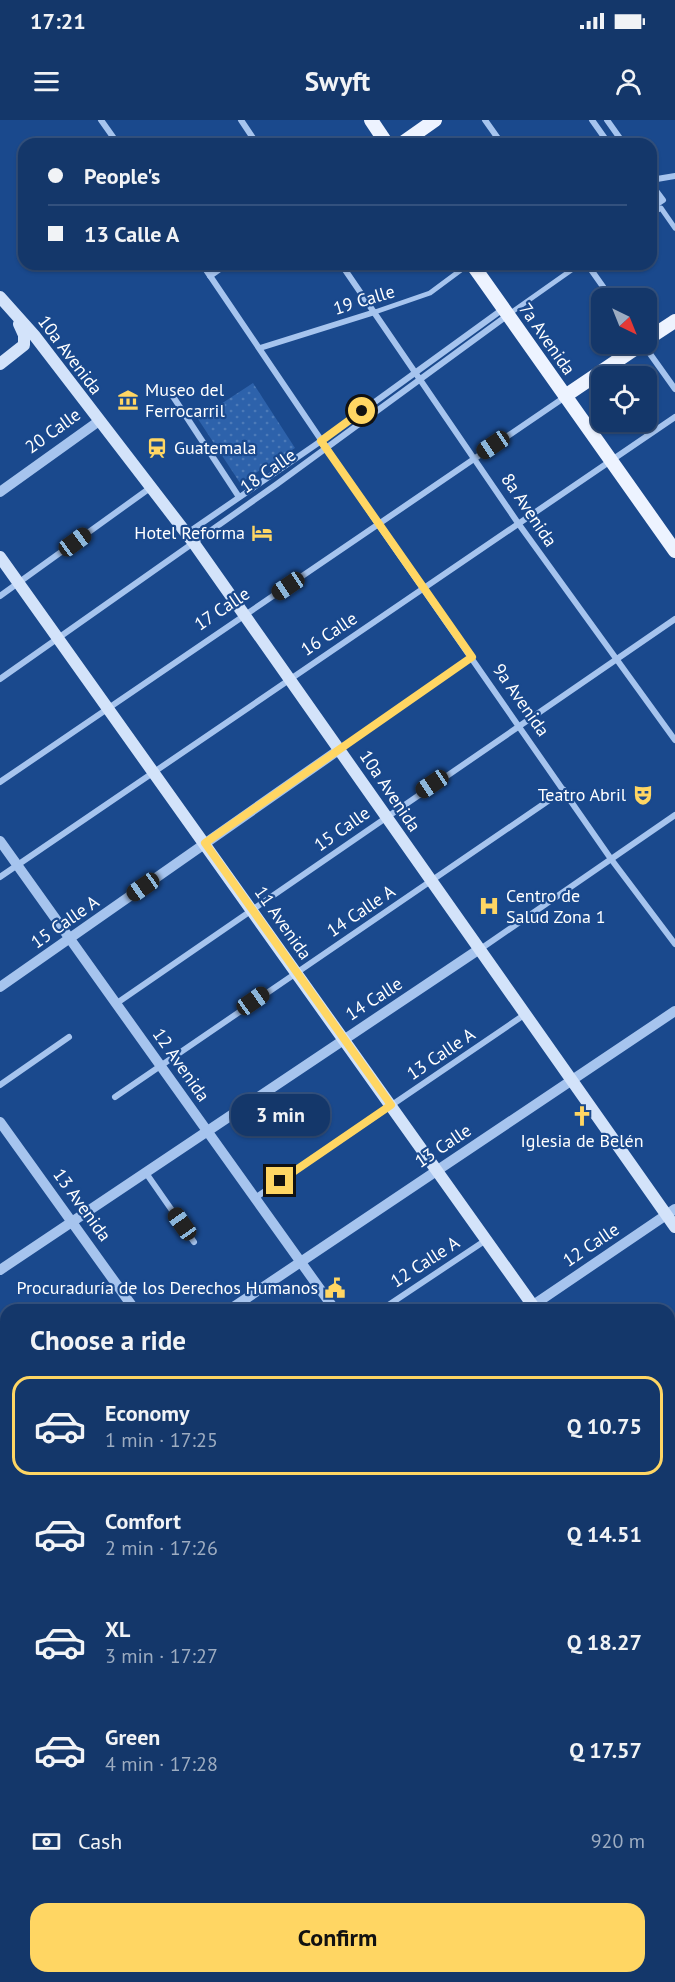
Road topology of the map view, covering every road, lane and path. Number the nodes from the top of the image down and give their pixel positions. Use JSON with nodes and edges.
{"nodes":[{"id":1,"x":101,"y":120,"type":"edge"},
{"id":2,"x":240,"y":120,"type":"edge"},
{"id":3,"x":371,"y":120,"type":"edge"},
{"id":4,"x":435,"y":120,"type":"edge"},
{"id":5,"x":485,"y":120,"type":"edge"},
{"id":6,"x":592,"y":120,"type":"edge"},
{"id":7,"x":607,"y":120,"type":"edge"},
{"id":8,"x":114,"y":138,"type":"edge"},
{"id":9,"x":253,"y":138,"type":"edge"},
{"id":10,"x":383,"y":138,"type":"edge"},
{"id":11,"x":410,"y":138,"type":"edge"},
{"id":12,"x":498,"y":138,"type":"edge"},
{"id":13,"x":605,"y":138,"type":"edge"},
{"id":14,"x":620,"y":138,"type":"edge"},
{"id":15,"x":675,"y":176,"type":"edge"},
{"id":16,"x":657,"y":180,"type":"edge"},
{"id":17,"x":657,"y":194,"type":"edge"},
{"id":18,"x":662,"y":204,"type":"junction"},
{"id":19,"x":657,"y":206,"type":"edge"},
{"id":20,"x":675,"y":228,"type":"edge"},
{"id":21,"x":206,"y":270,"type":"edge"},
{"id":22,"x":218,"y":270,"type":"edge"},
{"id":23,"x":345,"y":270,"type":"edge"},
{"id":24,"x":462,"y":270,"type":"edge"},
{"id":25,"x":474,"y":270,"type":"edge"},
{"id":26,"x":571,"y":270,"type":"edge"},
{"id":27,"x":591,"y":270,"type":"edge"},
{"id":28,"x":210,"y":276,"type":"junction"},
{"id":29,"x":604,"y":288,"type":"edge"},
{"id":30,"x":0,"y":297,"type":"edge"},
{"id":31,"x":0,"y":304,"type":"edge"},
{"id":32,"x":375,"y":312,"type":"junction"},
{"id":33,"x":506,"y":312,"type":"junction"},
{"id":34,"x":675,"y":321,"type":"edge"},
{"id":35,"x":657,"y":333,"type":"edge"},
{"id":36,"x":260,"y":348,"type":"junction"},
{"id":37,"x":18,"y":351,"type":"junction"},
{"id":38,"x":627,"y":354,"type":"edge"},
{"id":39,"x":649,"y":354,"type":"edge"},
{"id":40,"x":0,"y":364,"type":"edge"},
{"id":41,"x":56,"y":367,"type":"junction"},
{"id":42,"x":416,"y":371,"type":"junction"},
{"id":43,"x":421,"y":379,"type":"junction"},
{"id":44,"x":675,"y":389,"type":"edge"},
{"id":45,"x":172,"y":395,"type":"dead end"},
{"id":46,"x":565,"y":396,"type":"junction"},
{"id":47,"x":675,"y":417,"type":"edge"},
{"id":48,"x":99,"y":421,"type":"junction"},
{"id":49,"x":321,"y":441,"type":"junction"},
{"id":50,"x":326,"y":448,"type":"junction"},
{"id":51,"x":475,"y":458,"type":"junction"},
{"id":52,"x":611,"y":460,"type":"junction"},
{"id":53,"x":150,"y":488,"type":"junction"},
{"id":54,"x":0,"y":492,"type":"edge"},
{"id":55,"x":238,"y":497,"type":"junction"},
{"id":56,"x":378,"y":524,"type":"junction"},
{"id":57,"x":518,"y":524,"type":"junction"},
{"id":58,"x":189,"y":538,"type":"junction"},
{"id":59,"x":675,"y":551,"type":"edge"},
{"id":60,"x":0,"y":557,"type":"edge"},
{"id":61,"x":19,"y":583,"type":"junction"},
{"id":62,"x":424,"y":588,"type":"junction"},
{"id":63,"x":0,"y":596,"type":"edge"},
{"id":64,"x":245,"y":615,"type":"junction"},
{"id":65,"x":675,"y":619,"type":"edge"},
{"id":66,"x":58,"y":638,"type":"junction"},
{"id":67,"x":472,"y":657,"type":"junction"},
{"id":68,"x":616,"y":659,"type":"junction"},
{"id":69,"x":0,"y":678,"type":"edge"},
{"id":70,"x":290,"y":679,"type":"junction"},
{"id":71,"x":109,"y":708,"type":"junction"},
{"id":72,"x":520,"y":725,"type":"junction"},
{"id":73,"x":675,"y":740,"type":"edge"},
{"id":74,"x":340,"y":748,"type":"junction"},
{"id":75,"x":154,"y":772,"type":"junction"},
{"id":76,"x":0,"y":782,"type":"edge"},
{"id":77,"x":564,"y":790,"type":"junction"},
{"id":78,"x":675,"y":815,"type":"edge"},
{"id":79,"x":385,"y":816,"type":"junction"},
{"id":80,"x":0,"y":841,"type":"edge"},
{"id":81,"x":205,"y":843,"type":"junction"},
{"id":82,"x":611,"y":859,"type":"junction"},
{"id":83,"x":17,"y":865,"type":"junction"},
{"id":84,"x":0,"y":877,"type":"edge"},
{"id":85,"x":431,"y":882,"type":"junction"},
{"id":86,"x":252,"y":910,"type":"junction"},
{"id":87,"x":70,"y":938,"type":"junction"},
{"id":88,"x":675,"y":944,"type":"edge"},
{"id":89,"x":478,"y":951,"type":"junction"},
{"id":90,"x":296,"y":972,"type":"junction"},
{"id":91,"x":0,"y":987,"type":"edge"},
{"id":92,"x":117,"y":1003,"type":"junction"},
{"id":93,"x":675,"y":1011,"type":"edge"},
{"id":94,"x":524,"y":1016,"type":"junction"},
{"id":95,"x":69,"y":1037,"type":"dead end"},
{"id":96,"x":343,"y":1039,"type":"junction"},
{"id":97,"x":160,"y":1065,"type":"junction"},
{"id":98,"x":571,"y":1080,"type":"junction"},
{"id":99,"x":0,"y":1085,"type":"edge"},
{"id":100,"x":115,"y":1097,"type":"dead end"},
{"id":101,"x":391,"y":1105,"type":"junction"},
{"id":102,"x":0,"y":1122,"type":"edge"},
{"id":103,"x":208,"y":1131,"type":"junction"},
{"id":104,"x":437,"y":1170,"type":"junction"},
{"id":105,"x":146,"y":1173,"type":"junction"},
{"id":106,"x":255,"y":1198,"type":"junction"},
{"id":107,"x":671,"y":1212,"type":"edge"},
{"id":108,"x":72,"y":1222,"type":"junction"},
{"id":109,"x":675,"y":1227,"type":"edge"},
{"id":110,"x":486,"y":1240,"type":"junction"},
{"id":111,"x":194,"y":1242,"type":"dead end"},
{"id":112,"x":301,"y":1262,"type":"junction"},
{"id":113,"x":1,"y":1268,"type":"edge"},
{"id":114,"x":131,"y":1304,"type":"edge"},
{"id":115,"x":238,"y":1304,"type":"edge"},
{"id":116,"x":331,"y":1304,"type":"edge"},
{"id":117,"x":390,"y":1304,"type":"edge"},
{"id":118,"x":528,"y":1304,"type":"edge"},
{"id":119,"x":537,"y":1304,"type":"edge"}],
"edges":[{"from":1,"to":8,"type":"street"},
{"from":2,"to":9,"type":"street"},
{"from":3,"to":10,"type":"main road"},
{"from":4,"to":11,"type":"main road"},
{"from":5,"to":12,"type":"street"},
{"from":6,"to":13,"type":"street"},
{"from":7,"to":14,"type":"street"},
{"from":15,"to":16,"type":"street"},
{"from":17,"to":18,"type":"street"},
{"from":18,"to":19,"type":"street"},
{"from":18,"to":20,"type":"street"},
{"from":21,"to":28,"type":"street","name":"9a Avenida"},
{"from":22,"to":28,"type":"street"},
{"from":23,"to":32,"type":"street","name":"8a Avenida"},
{"from":24,"to":32,"type":"street","name":"19 Calle"},
{"from":25,"to":33,"type":"main road","name":"7a Avenida"},
{"from":26,"to":33,"type":"street","name":"18 Calle"},
{"from":27,"to":29,"type":"street"},
{"from":28,"to":36,"type":"street","name":"9a Avenida"},
{"from":30,"to":41,"type":"main road","name":"10a Avenida"},
{"from":31,"to":37,"type":"main road","name":"10a Avenida"},
{"from":32,"to":36,"type":"street","name":"19 Calle"},
{"from":32,"to":42,"type":"street","name":"8a Avenida"},
{"from":33,"to":42,"type":"street","name":"18 Calle"},
{"from":33,"to":43,"type":"street","name":"18 Calle"},
{"from":33,"to":46,"type":"main road","name":"7a Avenida"},
{"from":34,"to":35,"type":"main road"},
{"from":36,"to":49,"type":"street","name":"9a Avenida"},
{"from":37,"to":40,"type":"main road"},
{"from":37,"to":41,"type":"main road"},
{"from":38,"to":46,"type":"main road","name":"17 Calle"},
{"from":39,"to":44,"type":"street"},
{"from":41,"to":48,"type":"main road","name":"10a Avenida"},
{"from":42,"to":43,"type":"street","name":"8a Avenida"},
{"from":42,"to":49,"type":"street","name":"18 Calle"},
{"from":43,"to":50,"type":"street","name":"18 Calle"},
{"from":43,"to":51,"type":"street","name":"8a Avenida"},
{"from":45,"to":55,"type":"street"},
{"from":46,"to":51,"type":"street","name":"17 Calle"},
{"from":46,"to":52,"type":"main road","name":"7a Avenida"},
{"from":47,"to":52,"type":"street","name":"16 Calle"},
{"from":48,"to":53,"type":"main road","name":"10a Avenida"},
{"from":48,"to":54,"type":"street","name":"20 Calle"},
{"from":49,"to":50,"type":"street","name":"9a Avenida"},
{"from":49,"to":55,"type":"street","name":"18 Calle"},
{"from":50,"to":56,"type":"street","name":"9a Avenida"},
{"from":50,"to":58,"type":"street","name":"18 Calle"},
{"from":51,"to":56,"type":"street","name":"17 Calle"},
{"from":51,"to":57,"type":"street","name":"8a Avenida"},
{"from":52,"to":57,"type":"street","name":"16 Calle"},
{"from":52,"to":59,"type":"main road","name":"7a Avenida"},
{"from":53,"to":58,"type":"main road","name":"10a Avenida"},
{"from":53,"to":61,"type":"street"},
{"from":55,"to":58,"type":"street","name":"18 Calle"},
{"from":56,"to":62,"type":"street","name":"9a Avenida"},
{"from":56,"to":64,"type":"street","name":"17 Calle"},
{"from":57,"to":62,"type":"street","name":"16 Calle"},
{"from":57,"to":68,"type":"street","name":"8a Avenida"},
{"from":58,"to":64,"type":"main road","name":"10a Avenida"},
{"from":58,"to":66,"type":"street","name":"18 Calle"},
{"from":60,"to":61,"type":"main road","name":"11 Avenida"},
{"from":61,"to":63,"type":"street"},
{"from":61,"to":66,"type":"main road","name":"11 Avenida"},
{"from":62,"to":67,"type":"street","name":"9a Avenida"},
{"from":62,"to":70,"type":"street","name":"16 Calle"},
{"from":64,"to":70,"type":"main road","name":"10a Avenida"},
{"from":64,"to":71,"type":"street","name":"17 Calle"},
{"from":65,"to":68,"type":"street","name":"15 Calle"},
{"from":66,"to":69,"type":"street","name":"18 Calle"},
{"from":66,"to":71,"type":"main road","name":"11 Avenida"},
{"from":67,"to":72,"type":"street","name":"9a Avenida"},
{"from":67,"to":74,"type":"street","name":"15 Calle A"},
{"from":68,"to":72,"type":"street","name":"15 Calle"},
{"from":68,"to":73,"type":"street","name":"8a Avenida"},
{"from":70,"to":74,"type":"main road","name":"10a Avenida"},
{"from":70,"to":75,"type":"street","name":"16 Calle"},
{"from":71,"to":75,"type":"main road","name":"11 Avenida"},
{"from":71,"to":76,"type":"street","name":"17 Calle"},
{"from":72,"to":77,"type":"street","name":"9a Avenida"},
{"from":72,"to":79,"type":"street","name":"15 Calle"},
{"from":74,"to":79,"type":"main road","name":"10a Avenida"},
{"from":74,"to":81,"type":"street","name":"15 Calle A"},
{"from":75,"to":81,"type":"main road","name":"11 Avenida"},
{"from":75,"to":83,"type":"street","name":"16 Calle"},
{"from":77,"to":82,"type":"street","name":"9a Avenida"},
{"from":77,"to":85,"type":"street","name":"14 Calle A"},
{"from":78,"to":82,"type":"street","name":"14 Calle"},
{"from":79,"to":85,"type":"main road","name":"10a Avenida"},
{"from":79,"to":86,"type":"street","name":"15 Calle"},
{"from":80,"to":83,"type":"street","name":"12 Avenida"},
{"from":81,"to":86,"type":"main road","name":"11 Avenida"},
{"from":81,"to":87,"type":"street","name":"15 Calle A"},
{"from":82,"to":88,"type":"street","name":"9a Avenida"},
{"from":82,"to":89,"type":"street","name":"14 Calle"},
{"from":83,"to":84,"type":"street","name":"16 Calle"},
{"from":83,"to":87,"type":"street","name":"12 Avenida"},
{"from":85,"to":89,"type":"main road","name":"10a Avenida"},
{"from":85,"to":90,"type":"street","name":"14 Calle A"},
{"from":86,"to":90,"type":"main road","name":"11 Avenida"},
{"from":86,"to":92,"type":"street","name":"15 Calle"},
{"from":87,"to":91,"type":"street","name":"15 Calle A"},
{"from":87,"to":92,"type":"street","name":"12 Avenida"},
{"from":89,"to":94,"type":"main road","name":"10a Avenida"},
{"from":89,"to":96,"type":"street","name":"14 Calle"},
{"from":90,"to":96,"type":"main road","name":"11 Avenida"},
{"from":90,"to":97,"type":"street","name":"14 Calle A"},
{"from":92,"to":97,"type":"street","name":"12 Avenida"},
{"from":93,"to":98,"type":"street","name":"13 Calle"},
{"from":94,"to":98,"type":"main road","name":"10a Avenida"},
{"from":94,"to":101,"type":"street","name":"13 Calle A"},
{"from":95,"to":99,"type":"street"},
{"from":96,"to":101,"type":"main road","name":"11 Avenida"},
{"from":96,"to":103,"type":"street","name":"14 Calle"},
{"from":97,"to":100,"type":"street","name":"14 Calle A"},
{"from":97,"to":103,"type":"street","name":"12 Avenida"},
{"from":98,"to":104,"type":"street","name":"13 Calle"},
{"from":98,"to":107,"type":"main road","name":"10a Avenida"},
{"from":101,"to":104,"type":"main road","name":"11 Avenida"},
{"from":101,"to":106,"type":"street","name":"13 Calle A"},
{"from":102,"to":108,"type":"street","name":"13 Avenida"},
{"from":103,"to":105,"type":"street","name":"14 Calle"},
{"from":103,"to":106,"type":"street","name":"12 Avenida"},
{"from":104,"to":110,"type":"main road","name":"11 Avenida"},
{"from":104,"to":112,"type":"street","name":"13 Calle"},
{"from":105,"to":108,"type":"street","name":"14 Calle"},
{"from":105,"to":111,"type":"street"},
{"from":106,"to":112,"type":"street","name":"12 Avenida"},
{"from":107,"to":109,"type":"main road","name":"10a Avenida"},
{"from":107,"to":119,"type":"street","name":"12 Calle"},
{"from":108,"to":113,"type":"street","name":"14 Calle"},
{"from":108,"to":114,"type":"street","name":"13 Avenida"},
{"from":110,"to":117,"type":"street","name":"12 Calle A"},
{"from":110,"to":118,"type":"main road","name":"11 Avenida"},
{"from":112,"to":115,"type":"street","name":"13 Calle"},
{"from":112,"to":116,"type":"street","name":"12 Avenida"}]}
